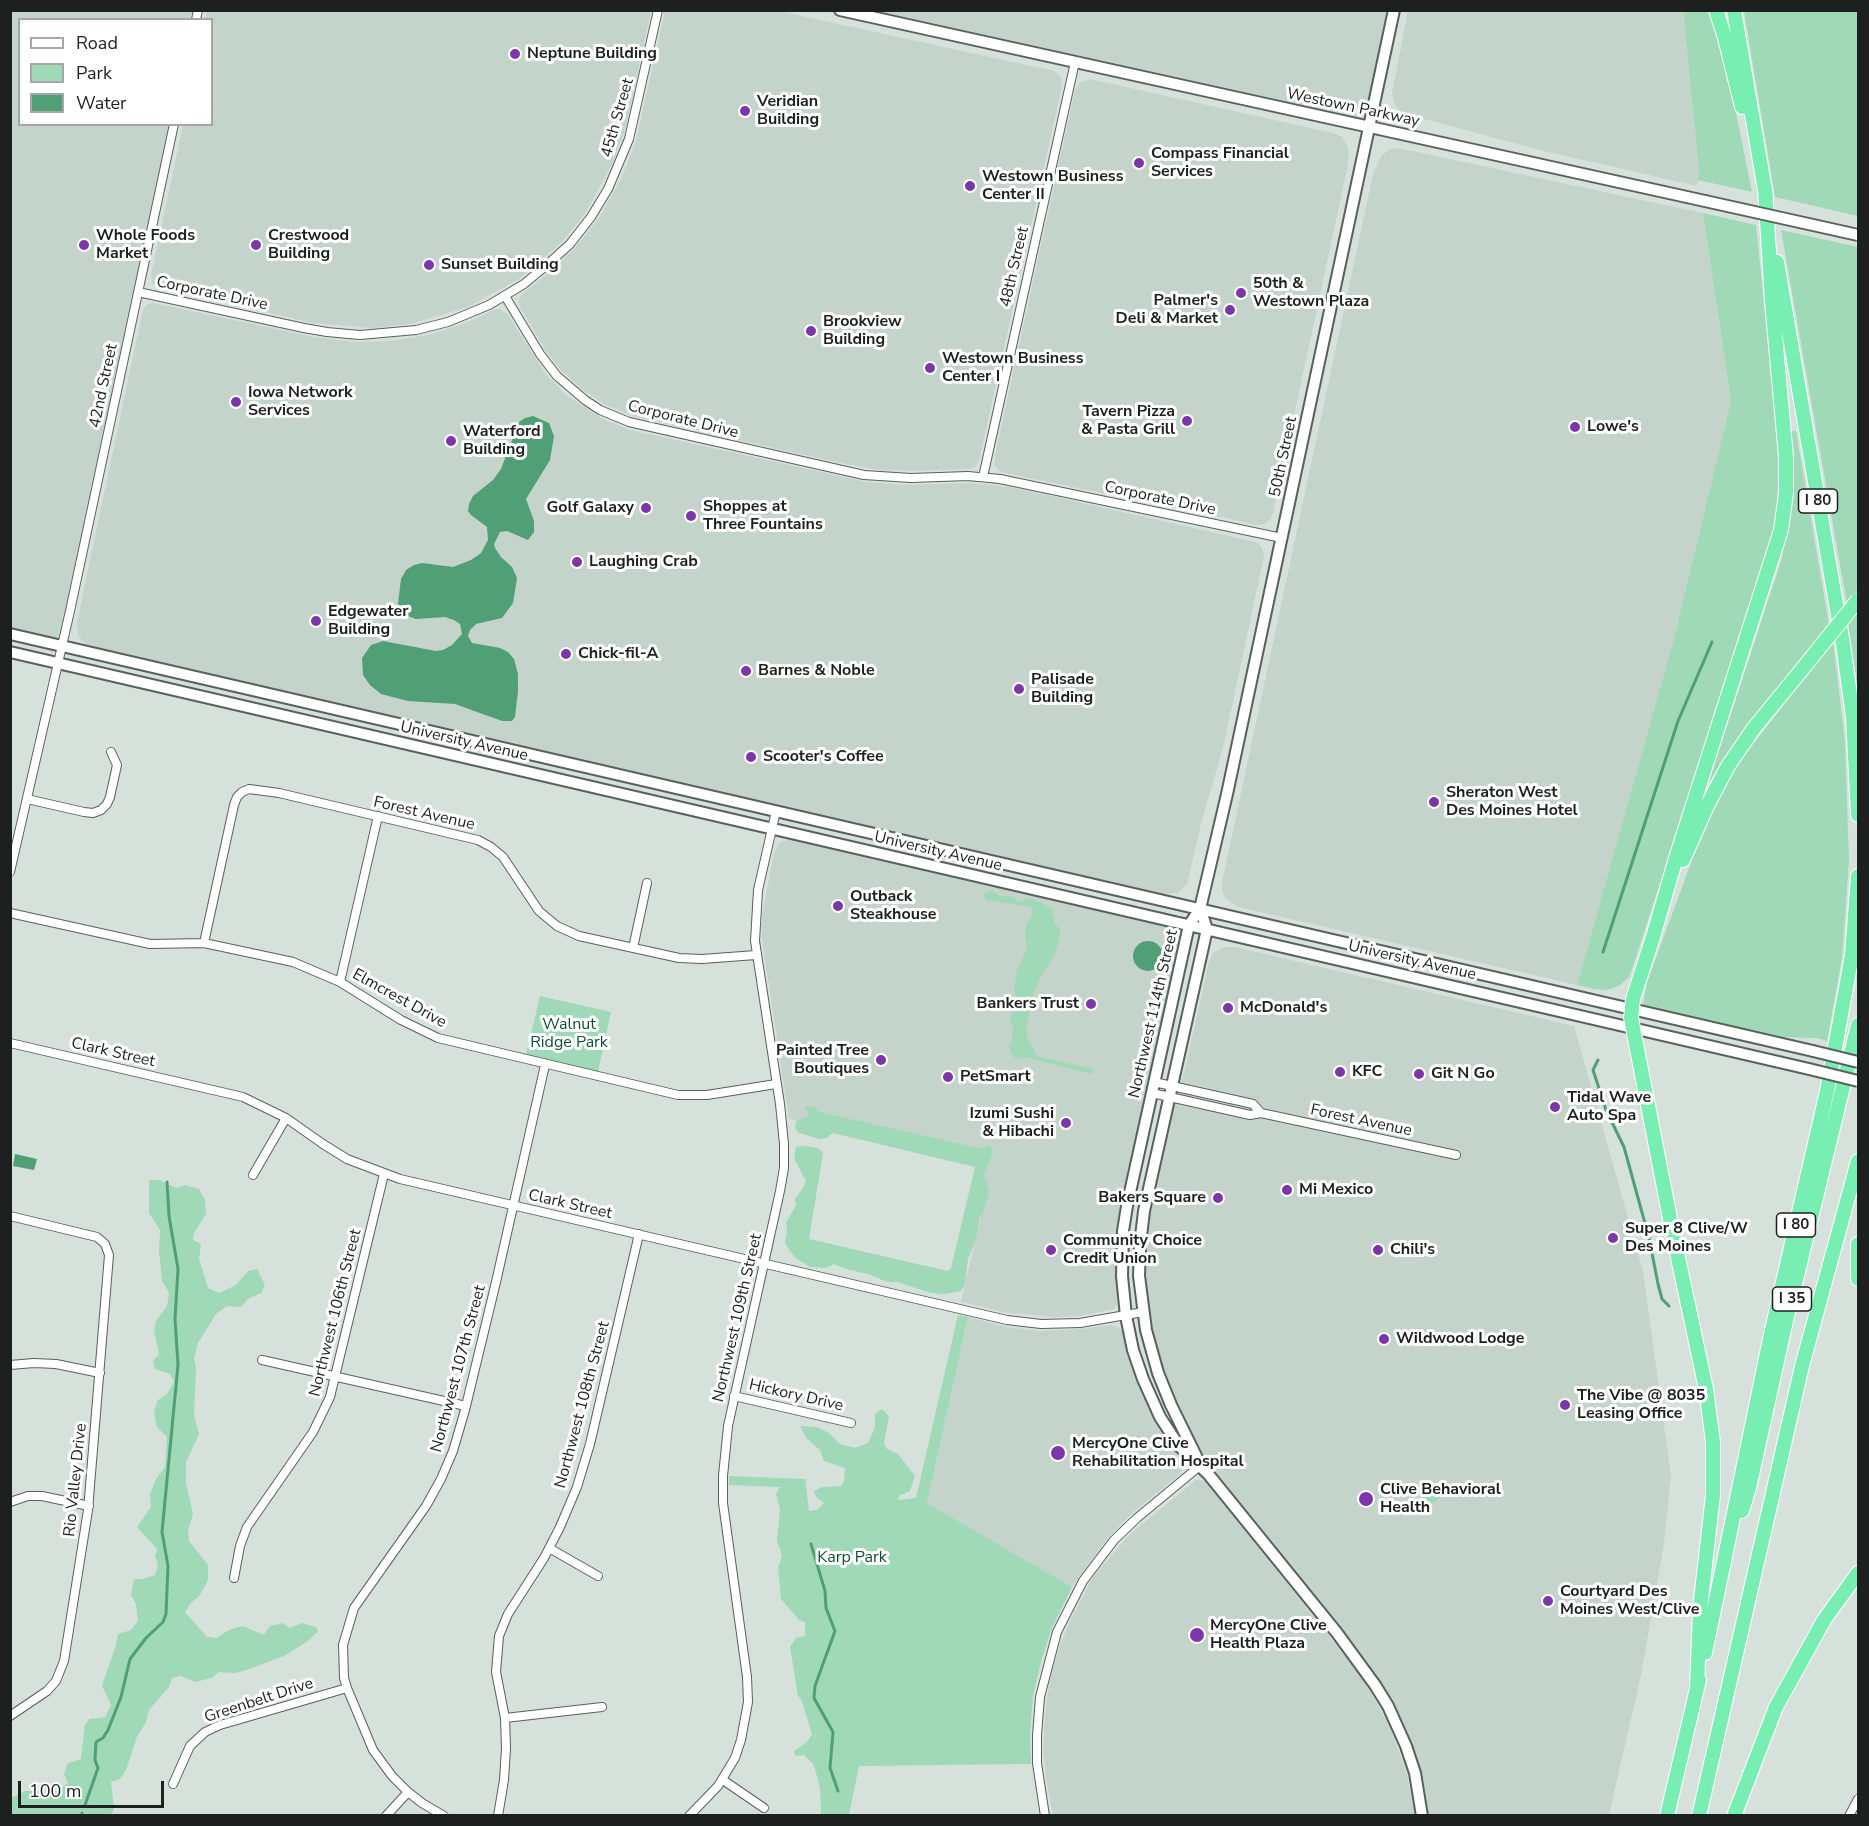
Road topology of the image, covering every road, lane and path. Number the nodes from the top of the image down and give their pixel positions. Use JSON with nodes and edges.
{"nodes":[{"id":1,"x":658,"y":10,"type":"edge"},
{"id":2,"x":840,"y":10,"type":"edge"},
{"id":3,"x":1394,"y":10,"type":"edge"},
{"id":4,"x":1716,"y":10,"type":"edge"},
{"id":5,"x":1734,"y":10,"type":"edge"},
{"id":6,"x":1074,"y":62,"type":"junction"},
{"id":7,"x":174,"y":126,"type":"edge"},
{"id":8,"x":1369,"y":127,"type":"junction"},
{"id":9,"x":1758,"y":146,"type":"junction"},
{"id":10,"x":1765,"y":188,"type":"junction"},
{"id":11,"x":1858,"y":235,"type":"edge"},
{"id":12,"x":138,"y":291,"type":"junction"},
{"id":13,"x":506,"y":296,"type":"junction"},
{"id":14,"x":983,"y":477,"type":"junction"},
{"id":15,"x":1282,"y":538,"type":"junction"},
{"id":16,"x":1858,"y":600,"type":"edge"},
{"id":17,"x":10,"y":634,"type":"edge"},
{"id":18,"x":10,"y":652,"type":"edge"},
{"id":19,"x":60,"y":654,"type":"junction"},
{"id":20,"x":111,"y":752,"type":"dead end"},
{"id":21,"x":27,"y":800,"type":"junction"},
{"id":22,"x":776,"y":811,"type":"junction"},
{"id":23,"x":1858,"y":815,"type":"edge"},
{"id":24,"x":378,"y":816,"type":"junction"},
{"id":25,"x":772,"y":829,"type":"junction"},
{"id":26,"x":10,"y":872,"type":"edge"},
{"id":27,"x":1858,"y":876,"type":"edge"},
{"id":28,"x":648,"y":883,"type":"dead end"},
{"id":29,"x":1200,"y":909,"type":"junction"},
{"id":30,"x":10,"y":913,"type":"edge"},
{"id":31,"x":1189,"y":925,"type":"junction"},
{"id":32,"x":1207,"y":929,"type":"junction"},
{"id":33,"x":1653,"y":937,"type":"junction"},
{"id":34,"x":204,"y":943,"type":"junction"},
{"id":35,"x":633,"y":948,"type":"junction"},
{"id":36,"x":756,"y":955,"type":"junction"},
{"id":37,"x":340,"y":982,"type":"junction"},
{"id":38,"x":1632,"y":1009,"type":"junction"},
{"id":39,"x":1858,"y":1025,"type":"edge"},
{"id":40,"x":1631,"y":1027,"type":"junction"},
{"id":41,"x":10,"y":1043,"type":"edge"},
{"id":42,"x":1858,"y":1062,"type":"edge"},
{"id":43,"x":545,"y":1065,"type":"junction"},
{"id":44,"x":1858,"y":1081,"type":"edge"},
{"id":45,"x":776,"y":1084,"type":"junction"},
{"id":46,"x":1153,"y":1087,"type":"junction"},
{"id":47,"x":1171,"y":1091,"type":"junction"},
{"id":48,"x":286,"y":1118,"type":"junction"},
{"id":49,"x":1456,"y":1155,"type":"dead end"},
{"id":50,"x":1858,"y":1161,"type":"edge"},
{"id":51,"x":254,"y":1174,"type":"dead end"},
{"id":52,"x":384,"y":1174,"type":"junction"},
{"id":53,"x":513,"y":1206,"type":"junction"},
{"id":54,"x":10,"y":1216,"type":"edge"},
{"id":55,"x":639,"y":1234,"type":"junction"},
{"id":56,"x":1858,"y":1244,"type":"edge"},
{"id":57,"x":764,"y":1263,"type":"junction"},
{"id":58,"x":1858,"y":1279,"type":"edge"},
{"id":59,"x":1143,"y":1312,"type":"junction"},
{"id":60,"x":1126,"y":1316,"type":"junction"},
{"id":61,"x":262,"y":1360,"type":"dead end"},
{"id":62,"x":10,"y":1365,"type":"edge"},
{"id":63,"x":100,"y":1373,"type":"junction"},
{"id":64,"x":336,"y":1376,"type":"junction"},
{"id":65,"x":734,"y":1396,"type":"junction"},
{"id":66,"x":466,"y":1406,"type":"junction"},
{"id":67,"x":851,"y":1423,"type":"dead end"},
{"id":68,"x":1201,"y":1466,"type":"junction"},
{"id":69,"x":10,"y":1502,"type":"edge"},
{"id":70,"x":89,"y":1506,"type":"junction"},
{"id":71,"x":549,"y":1548,"type":"junction"},
{"id":72,"x":1722,"y":1573,"type":"junction"},
{"id":73,"x":1858,"y":1573,"type":"edge"},
{"id":74,"x":598,"y":1576,"type":"dead end"},
{"id":75,"x":234,"y":1578,"type":"dead end"},
{"id":76,"x":347,"y":1688,"type":"junction"},
{"id":77,"x":1697,"y":1688,"type":"junction"},
{"id":78,"x":602,"y":1707,"type":"dead end"},
{"id":79,"x":10,"y":1716,"type":"edge"},
{"id":80,"x":505,"y":1718,"type":"junction"},
{"id":81,"x":723,"y":1780,"type":"junction"},
{"id":82,"x":172,"y":1784,"type":"dead end"},
{"id":83,"x":408,"y":1792,"type":"junction"},
{"id":84,"x":1858,"y":1799,"type":"edge"},
{"id":85,"x":764,"y":1808,"type":"dead end"},
{"id":86,"x":386,"y":1815,"type":"edge"},
{"id":87,"x":444,"y":1815,"type":"edge"},
{"id":88,"x":498,"y":1815,"type":"edge"},
{"id":89,"x":689,"y":1815,"type":"edge"},
{"id":90,"x":1045,"y":1815,"type":"edge"},
{"id":91,"x":1422,"y":1815,"type":"edge"},
{"id":92,"x":1668,"y":1815,"type":"edge"},
{"id":93,"x":1699,"y":1815,"type":"edge"},
{"id":94,"x":1734,"y":1815,"type":"edge"},
{"id":95,"x":1849,"y":1815,"type":"edge"}],
"edges":[{"from":1,"to":13,"type":"street","name":"45th Street"},
{"from":2,"to":6,"type":"main road","name":"Westown Parkway"},
{"from":3,"to":8,"type":"main road","name":"50th Street"},
{"from":4,"to":9,"type":"highway"},
{"from":5,"to":9,"type":"highway","number":"I 80"},
{"from":6,"to":8,"type":"main road","name":"Westown Parkway"},
{"from":6,"to":14,"type":"street","name":"48th Street"},
{"from":7,"to":12,"type":"street","name":"42nd Street"},
{"from":8,"to":11,"type":"main road","name":"Westown Parkway","bridge":true},
{"from":8,"to":15,"type":"main road","name":"50th Street"},
{"from":9,"to":10,"type":"highway","number":"I 80"},
{"from":10,"to":23,"type":"highway","number":"I 80"},
{"from":10,"to":33,"type":"highway"},
{"from":12,"to":13,"type":"street","name":"Corporate Drive"},
{"from":12,"to":19,"type":"street","name":"42nd Street"},
{"from":13,"to":14,"type":"street","name":"Corporate Drive"},
{"from":14,"to":15,"type":"street","name":"Corporate Drive"},
{"from":15,"to":29,"type":"main road","name":"50th Street"},
{"from":16,"to":33,"type":"highway","bridge":true},
{"from":17,"to":19,"type":"main road","name":"University Avenue"},
{"from":18,"to":19,"type":"main road","name":"University Avenue"},
{"from":19,"to":21,"type":"street","name":"42nd Street"},
{"from":19,"to":22,"type":"main road","name":"University Avenue"},
{"from":19,"to":25,"type":"main road","name":"University Avenue"},
{"from":20,"to":21,"type":"street"},
{"from":21,"to":26,"type":"street","name":"42nd Street"},
{"from":22,"to":25,"type":"street","name":"Northwest 109th Street"},
{"from":22,"to":29,"type":"main road","name":"University Avenue"},
{"from":24,"to":34,"type":"street","name":"Forest Avenue"},
{"from":24,"to":35,"type":"street","name":"Forest Avenue"},
{"from":24,"to":37,"type":"street"},
{"from":25,"to":31,"type":"main road","name":"University Avenue"},
{"from":25,"to":36,"type":"street","name":"Northwest 109th Street"},
{"from":27,"to":72,"type":"highway","number":"I 80"},
{"from":28,"to":35,"type":"street"},
{"from":29,"to":31,"type":"main road","name":"Northwest 114th Street"},
{"from":29,"to":32,"type":"main road","name":"Northwest 114th Street"},
{"from":29,"to":38,"type":"main road","name":"University Avenue"},
{"from":30,"to":34,"type":"street","name":"Elmcrest Drive"},
{"from":31,"to":32,"type":"main road","name":"University Avenue"},
{"from":31,"to":46,"type":"main road","name":"Northwest 114th Street"},
{"from":32,"to":40,"type":"main road","name":"University Avenue"},
{"from":32,"to":47,"type":"main road","name":"Northwest 114th Street"},
{"from":33,"to":38,"type":"highway"},
{"from":34,"to":37,"type":"street","name":"Elmcrest Drive"},
{"from":35,"to":36,"type":"street","name":"Forest Avenue"},
{"from":36,"to":45,"type":"street","name":"Northwest 109th Street"},
{"from":37,"to":43,"type":"street","name":"Elmcrest Drive"},
{"from":38,"to":40,"type":"highway"},
{"from":38,"to":42,"type":"main road","name":"University Avenue","bridge":true},
{"from":39,"to":72,"type":"highway","number":"I 35"},
{"from":40,"to":44,"type":"main road","name":"University Avenue","bridge":true},
{"from":40,"to":77,"type":"highway"},
{"from":41,"to":48,"type":"street","name":"Clark Street"},
{"from":43,"to":45,"type":"street","name":"Elmcrest Drive"},
{"from":43,"to":53,"type":"street","name":"Northwest 107th Street"},
{"from":45,"to":57,"type":"street","name":"Northwest 109th Street"},
{"from":46,"to":47,"type":"street","name":"Forest Avenue"},
{"from":46,"to":60,"type":"main road","name":"Northwest 114th Street"},
{"from":47,"to":49,"type":"street","name":"Forest Avenue"},
{"from":47,"to":59,"type":"main road","name":"Northwest 114th Street"},
{"from":48,"to":51,"type":"street"},
{"from":48,"to":52,"type":"street","name":"Clark Street"},
{"from":50,"to":93,"type":"highway","number":"I 80"},
{"from":52,"to":53,"type":"street","name":"Clark Street"},
{"from":52,"to":64,"type":"street","name":"Northwest 106th Street"},
{"from":53,"to":55,"type":"street","name":"Clark Street"},
{"from":53,"to":66,"type":"street","name":"Northwest 107th Street"},
{"from":54,"to":63,"type":"street","name":"Rio Valley Drive"},
{"from":55,"to":57,"type":"street","name":"Clark Street"},
{"from":55,"to":71,"type":"street","name":"Northwest 108th Street"},
{"from":56,"to":58,"type":"highway"},
{"from":57,"to":60,"type":"street","name":"Clark Street"},
{"from":57,"to":65,"type":"street","name":"Northwest 109th Street"},
{"from":59,"to":60,"type":"street","name":"Clark Street"},
{"from":59,"to":68,"type":"main road","name":"Northwest 114th Street"},
{"from":60,"to":68,"type":"main road","name":"Northwest 114th Street"},
{"from":61,"to":64,"type":"street"},
{"from":62,"to":63,"type":"street"},
{"from":63,"to":70,"type":"street","name":"Rio Valley Drive"},
{"from":64,"to":66,"type":"street"},
{"from":64,"to":75,"type":"street","name":"Northwest 106th Street"},
{"from":65,"to":67,"type":"street","name":"Hickory Drive"},
{"from":65,"to":81,"type":"street","name":"Northwest 109th Street"},
{"from":66,"to":76,"type":"street","name":"Northwest 107th Street"},
{"from":68,"to":90,"type":"street"},
{"from":68,"to":91,"type":"main road","name":"Northwest 114th Street"},
{"from":69,"to":70,"type":"street"},
{"from":70,"to":79,"type":"street","name":"Rio Valley Drive"},
{"from":71,"to":74,"type":"street"},
{"from":71,"to":80,"type":"street","name":"Northwest 108th Street"},
{"from":72,"to":77,"type":"highway","number":"I 80"},
{"from":73,"to":94,"type":"highway"},
{"from":76,"to":82,"type":"street","name":"Greenbelt Drive"},
{"from":76,"to":83,"type":"street","name":"Northwest 107th Street"},
{"from":77,"to":92,"type":"highway","number":"I 80"},
{"from":78,"to":80,"type":"street"},
{"from":80,"to":88,"type":"street","name":"Northwest 108th Street"},
{"from":81,"to":85,"type":"street"},
{"from":81,"to":89,"type":"street","name":"Northwest 109th Street"},
{"from":83,"to":86,"type":"street"},
{"from":83,"to":87,"type":"street","name":"Northwest 107th Street"},
{"from":84,"to":95,"type":"street"}]}
